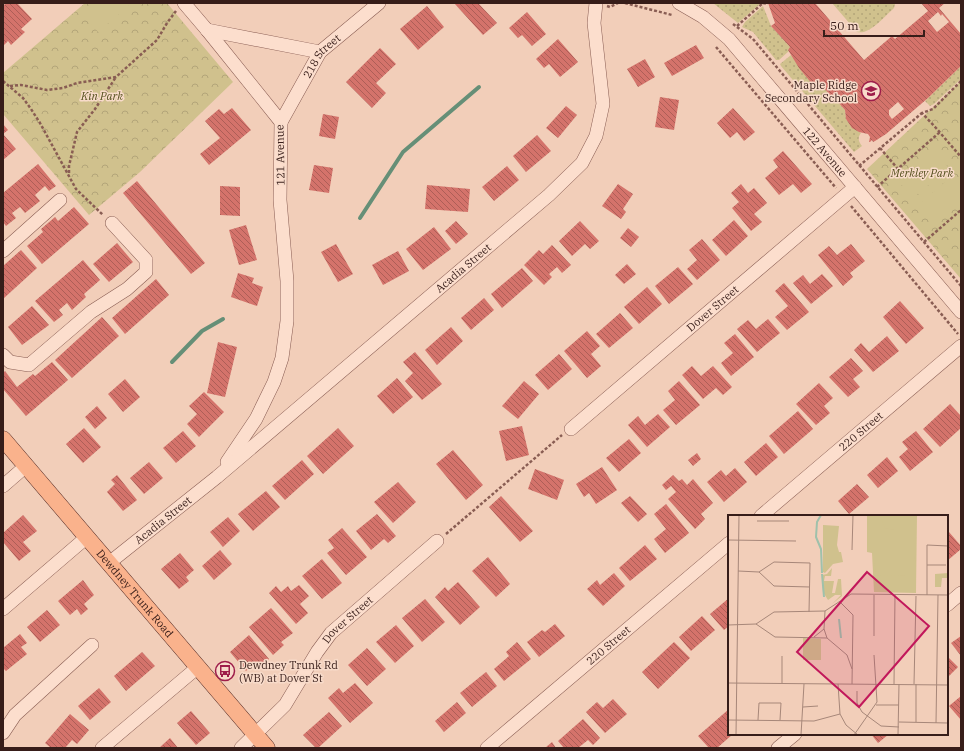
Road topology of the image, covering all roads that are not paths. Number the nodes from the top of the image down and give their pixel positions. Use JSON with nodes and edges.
{"nodes":[{"id":1,"x":378,"y":3,"type":"edge"},
{"id":2,"x":596,"y":3,"type":"edge"},
{"id":3,"x":679,"y":3,"type":"edge"},
{"id":4,"x":181,"y":5,"type":"edge"},
{"id":5,"x":208,"y":30,"type":"junction"},
{"id":6,"x":320,"y":52,"type":"junction"},
{"id":7,"x":281,"y":122,"type":"junction"},
{"id":8,"x":855,"y":187,"type":"junction"},
{"id":9,"x":60,"y":200,"type":"dead end"},
{"id":10,"x":112,"y":224,"type":"road end"},
{"id":11,"x":3,"y":251,"type":"edge"},
{"id":12,"x":287,"y":281,"type":"joint"},
{"id":13,"x":961,"y":312,"type":"edge"},
{"id":14,"x":961,"y":346,"type":"edge"},
{"id":15,"x":3,"y":355,"type":"edge"},
{"id":16,"x":571,"y":429,"type":"road end"},
{"id":17,"x":3,"y":439,"type":"edge"},
{"id":18,"x":26,"y":466,"type":"junction"},
{"id":19,"x":217,"y":477,"type":"junction"},
{"id":20,"x":3,"y":486,"type":"edge"},
{"id":21,"x":762,"y":515,"type":"edge"},
{"id":22,"x":87,"y":537,"type":"junction"},
{"id":23,"x":437,"y":541,"type":"road end"},
{"id":24,"x":728,"y":544,"type":"edge"},
{"id":25,"x":109,"y":563,"type":"junction"},
{"id":26,"x":961,"y":593,"type":"edge"},
{"id":27,"x":948,"y":604,"type":"edge"},
{"id":28,"x":3,"y":609,"type":"edge"},
{"id":29,"x":92,"y":645,"type":"dead end"},
{"id":30,"x":198,"y":667,"type":"junction"},
{"id":31,"x":3,"y":733,"type":"edge"},
{"id":32,"x":256,"y":734,"type":"junction"},
{"id":33,"x":794,"y":735,"type":"edge"},
{"id":34,"x":102,"y":748,"type":"edge"},
{"id":35,"x":240,"y":748,"type":"edge"},
{"id":36,"x":267,"y":748,"type":"edge"},
{"id":37,"x":488,"y":748,"type":"edge"},
{"id":38,"x":778,"y":748,"type":"edge"}],
"edges":[{"from":1,"to":6,"type":"street","name":"218 Street"},
{"from":2,"to":19,"type":"street","name":"Acadia Street"},
{"from":3,"to":8,"type":"street","name":"122 Avenue"},
{"from":4,"to":5,"type":"street","name":"121 Avenue"},
{"from":5,"to":6,"type":"street"},
{"from":5,"to":7,"type":"street","name":"121 Avenue"},
{"from":6,"to":7,"type":"street","name":"218 Street"},
{"from":7,"to":12,"type":"street","name":"121 Avenue"},
{"from":8,"to":13,"type":"street","name":"122 Avenue"},
{"from":8,"to":16,"type":"street","name":"Dover Street"},
{"from":9,"to":11,"type":"street"},
{"from":10,"to":15,"type":"street"},
{"from":12,"to":19,"type":"street","name":"Acadia Street"},
{"from":14,"to":21,"type":"street","name":"220 Street"},
{"from":17,"to":18,"type":"main road","name":"Dewdney Trunk Road"},
{"from":18,"to":20,"type":"street"},
{"from":18,"to":22,"type":"main road","name":"Dewdney Trunk Road"},
{"from":19,"to":25,"type":"street","name":"Acadia Street"},
{"from":22,"to":25,"type":"main road","name":"Dewdney Trunk Road"},
{"from":22,"to":28,"type":"street"},
{"from":23,"to":32,"type":"street","name":"Dover Street"},
{"from":24,"to":37,"type":"street","name":"220 Street"},
{"from":25,"to":30,"type":"main road","name":"Dewdney Trunk Road"},
{"from":26,"to":27,"type":"street"},
{"from":29,"to":31,"type":"street"},
{"from":30,"to":32,"type":"main road","name":"Dewdney Trunk Road"},
{"from":30,"to":34,"type":"street"},
{"from":32,"to":35,"type":"street","name":"Dover Street"},
{"from":32,"to":36,"type":"main road","name":"Dewdney Trunk Road"},
{"from":33,"to":38,"type":"street"}]}
